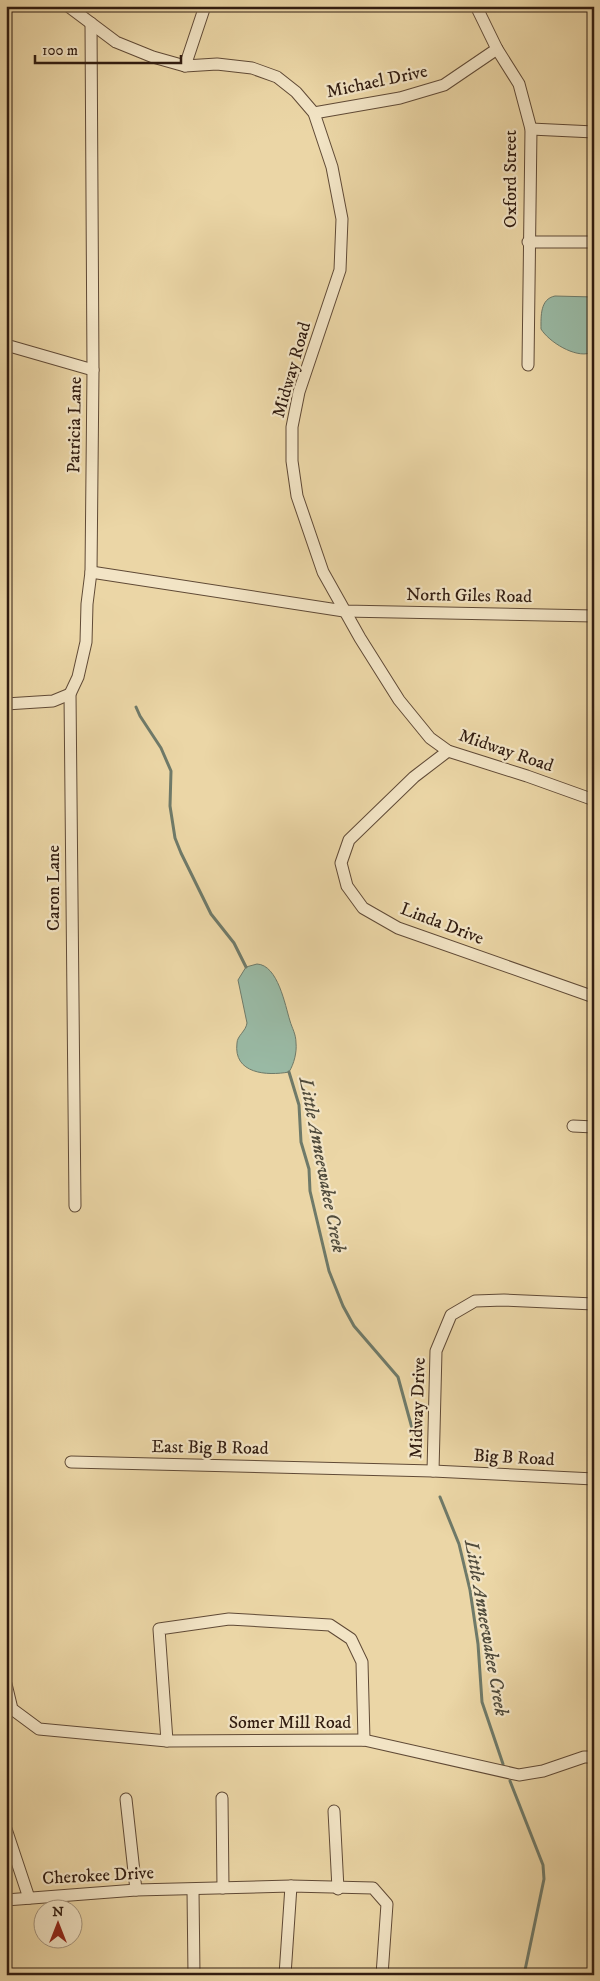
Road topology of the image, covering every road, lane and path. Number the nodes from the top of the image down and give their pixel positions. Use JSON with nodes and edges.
{"nodes":[{"id":1,"x":68,"y":6,"type":"edge"},
{"id":2,"x":205,"y":6,"type":"edge"},
{"id":3,"x":476,"y":6,"type":"edge"},
{"id":4,"x":91,"y":23,"type":"junction"},
{"id":5,"x":497,"y":49,"type":"junction"},
{"id":6,"x":185,"y":66,"type":"junction"},
{"id":7,"x":314,"y":113,"type":"junction"},
{"id":8,"x":530,"y":130,"type":"junction"},
{"id":9,"x":594,"y":132,"type":"edge"},
{"id":10,"x":528,"y":242,"type":"junction"},
{"id":11,"x":594,"y":242,"type":"edge"},
{"id":12,"x":6,"y":346,"type":"edge"},
{"id":13,"x":528,"y":365,"type":"dead end"},
{"id":14,"x":93,"y":370,"type":"junction"},
{"id":15,"x":91,"y":572,"type":"junction"},
{"id":16,"x":344,"y":611,"type":"junction"},
{"id":17,"x":594,"y":616,"type":"edge"},
{"id":18,"x":70,"y":694,"type":"junction"},
{"id":19,"x":6,"y":704,"type":"edge"},
{"id":20,"x":448,"y":751,"type":"junction"},
{"id":21,"x":594,"y":800,"type":"edge"},
{"id":22,"x":594,"y":997,"type":"edge"},
{"id":23,"x":573,"y":1126,"type":"dead end"},
{"id":24,"x":594,"y":1127,"type":"edge"},
{"id":25,"x":75,"y":1206,"type":"dead end"},
{"id":26,"x":594,"y":1304,"type":"edge"},
{"id":27,"x":71,"y":1462,"type":"dead end"},
{"id":28,"x":433,"y":1471,"type":"junction"},
{"id":29,"x":594,"y":1479,"type":"edge"},
{"id":30,"x":6,"y":1684,"type":"edge"},
{"id":31,"x":364,"y":1740,"type":"junction"},
{"id":32,"x":167,"y":1741,"type":"junction"},
{"id":33,"x":594,"y":1757,"type":"edge"},
{"id":34,"x":222,"y":1798,"type":"dead end"},
{"id":35,"x":126,"y":1799,"type":"dead end"},
{"id":36,"x":334,"y":1811,"type":"dead end"},
{"id":37,"x":6,"y":1829,"type":"edge"},
{"id":38,"x":290,"y":1886,"type":"junction"},
{"id":39,"x":224,"y":1888,"type":"junction"},
{"id":40,"x":338,"y":1889,"type":"junction"},
{"id":41,"x":136,"y":1890,"type":"junction"},
{"id":42,"x":193,"y":1890,"type":"junction"},
{"id":43,"x":29,"y":1898,"type":"junction"},
{"id":44,"x":6,"y":1900,"type":"edge"},
{"id":45,"x":194,"y":1975,"type":"edge"},
{"id":46,"x":285,"y":1975,"type":"edge"},
{"id":47,"x":382,"y":1975,"type":"edge"}],
"edges":[{"from":1,"to":4,"type":"street","name":"Midway Road"},
{"from":2,"to":6,"type":"street"},
{"from":3,"to":5,"type":"street","name":"Oxford Street"},
{"from":4,"to":6,"type":"street","name":"Midway Road"},
{"from":4,"to":14,"type":"street","name":"Patricia Lane"},
{"from":5,"to":7,"type":"street","name":"Michael Drive"},
{"from":5,"to":8,"type":"street","name":"Oxford Street"},
{"from":6,"to":7,"type":"street","name":"Midway Road"},
{"from":7,"to":16,"type":"street","name":"Midway Road"},
{"from":8,"to":9,"type":"street"},
{"from":8,"to":10,"type":"street","name":"Oxford Street"},
{"from":10,"to":11,"type":"street"},
{"from":10,"to":13,"type":"street","name":"Oxford Street"},
{"from":12,"to":14,"type":"street"},
{"from":14,"to":15,"type":"street","name":"Patricia Lane"},
{"from":15,"to":16,"type":"street"},
{"from":15,"to":18,"type":"street","name":"Caron Lane"},
{"from":16,"to":17,"type":"street","name":"North Giles Road"},
{"from":16,"to":20,"type":"street","name":"Midway Road"},
{"from":18,"to":19,"type":"street"},
{"from":18,"to":25,"type":"street","name":"Caron Lane"},
{"from":20,"to":21,"type":"street","name":"Midway Road"},
{"from":20,"to":22,"type":"street","name":"Linda Drive"},
{"from":23,"to":24,"type":"street"},
{"from":26,"to":28,"type":"street","name":"Midway Drive"},
{"from":27,"to":28,"type":"street","name":"East Big B Road"},
{"from":28,"to":29,"type":"street","name":"Big B Road"},
{"from":30,"to":32,"type":"street","name":"Somer Mill Road"},
{"from":31,"to":32,"type":"street","name":"Somer Mill Road"},
{"from":31,"to":32,"type":"street"},
{"from":31,"to":33,"type":"street","name":"Somer Mill Road"},
{"from":34,"to":39,"type":"street"},
{"from":35,"to":41,"type":"street"},
{"from":36,"to":40,"type":"street"},
{"from":37,"to":43,"type":"street"},
{"from":38,"to":39,"type":"street","name":"Cherokee Drive"},
{"from":38,"to":40,"type":"street","name":"Cherokee Drive"},
{"from":38,"to":46,"type":"street"},
{"from":39,"to":42,"type":"street","name":"Cherokee Drive"},
{"from":40,"to":47,"type":"street","name":"Cherokee Drive"},
{"from":41,"to":42,"type":"street","name":"Cherokee Drive"},
{"from":41,"to":43,"type":"street","name":"Cherokee Drive"},
{"from":42,"to":45,"type":"street"},
{"from":43,"to":44,"type":"street","name":"Cherokee Drive"}]}
